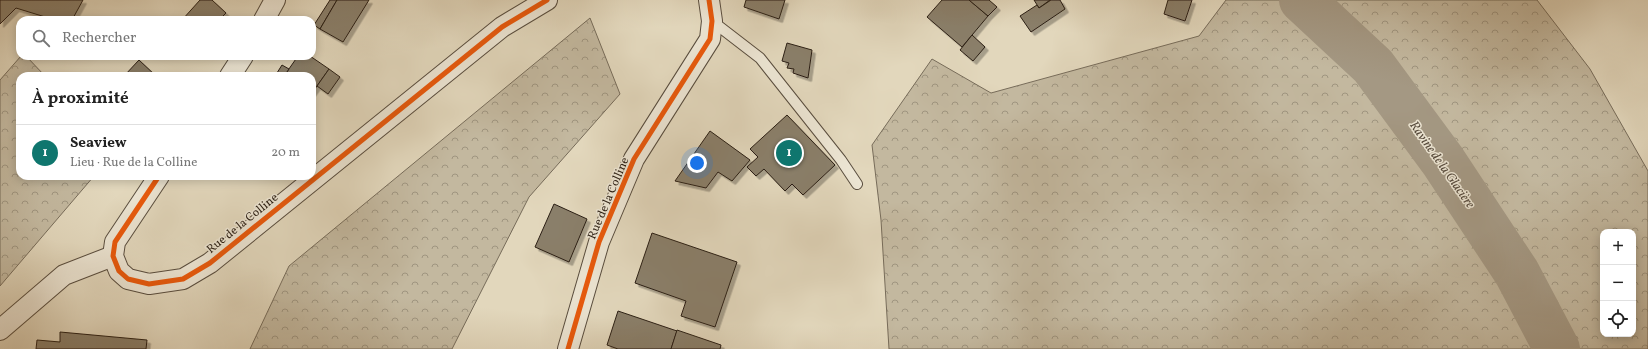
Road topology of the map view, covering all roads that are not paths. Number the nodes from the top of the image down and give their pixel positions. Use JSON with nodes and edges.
{"nodes":[{"id":1,"x":276,"y":0,"type":"edge"},
{"id":2,"x":547,"y":0,"type":"edge"},
{"id":3,"x":709,"y":0,"type":"edge"},
{"id":4,"x":266,"y":16,"type":"edge"},
{"id":5,"x":712,"y":20,"type":"junction"},
{"id":6,"x":240,"y":60,"type":"edge"},
{"id":7,"x":233,"y":72,"type":"edge"},
{"id":8,"x":316,"y":177,"type":"edge"},
{"id":9,"x":156,"y":180,"type":"edge"},
{"id":10,"x":312,"y":180,"type":"edge"},
{"id":11,"x":857,"y":184,"type":"dead end"},
{"id":12,"x":113,"y":256,"type":"junction"},
{"id":13,"x":0,"y":330,"type":"edge"},
{"id":14,"x":568,"y":349,"type":"edge"}],
"edges":[{"from":1,"to":4,"type":"street"},
{"from":2,"to":8,"type":"street","name":"Rue de la Colline"},
{"from":3,"to":5,"type":"street","name":"Rue de la Colline"},
{"from":5,"to":11,"type":"lane"},
{"from":5,"to":14,"type":"street","name":"Rue de la Colline"},
{"from":6,"to":7,"type":"street"},
{"from":9,"to":12,"type":"street"},
{"from":10,"to":12,"type":"street","name":"Rue de la Colline"},
{"from":12,"to":13,"type":"street"}]}
